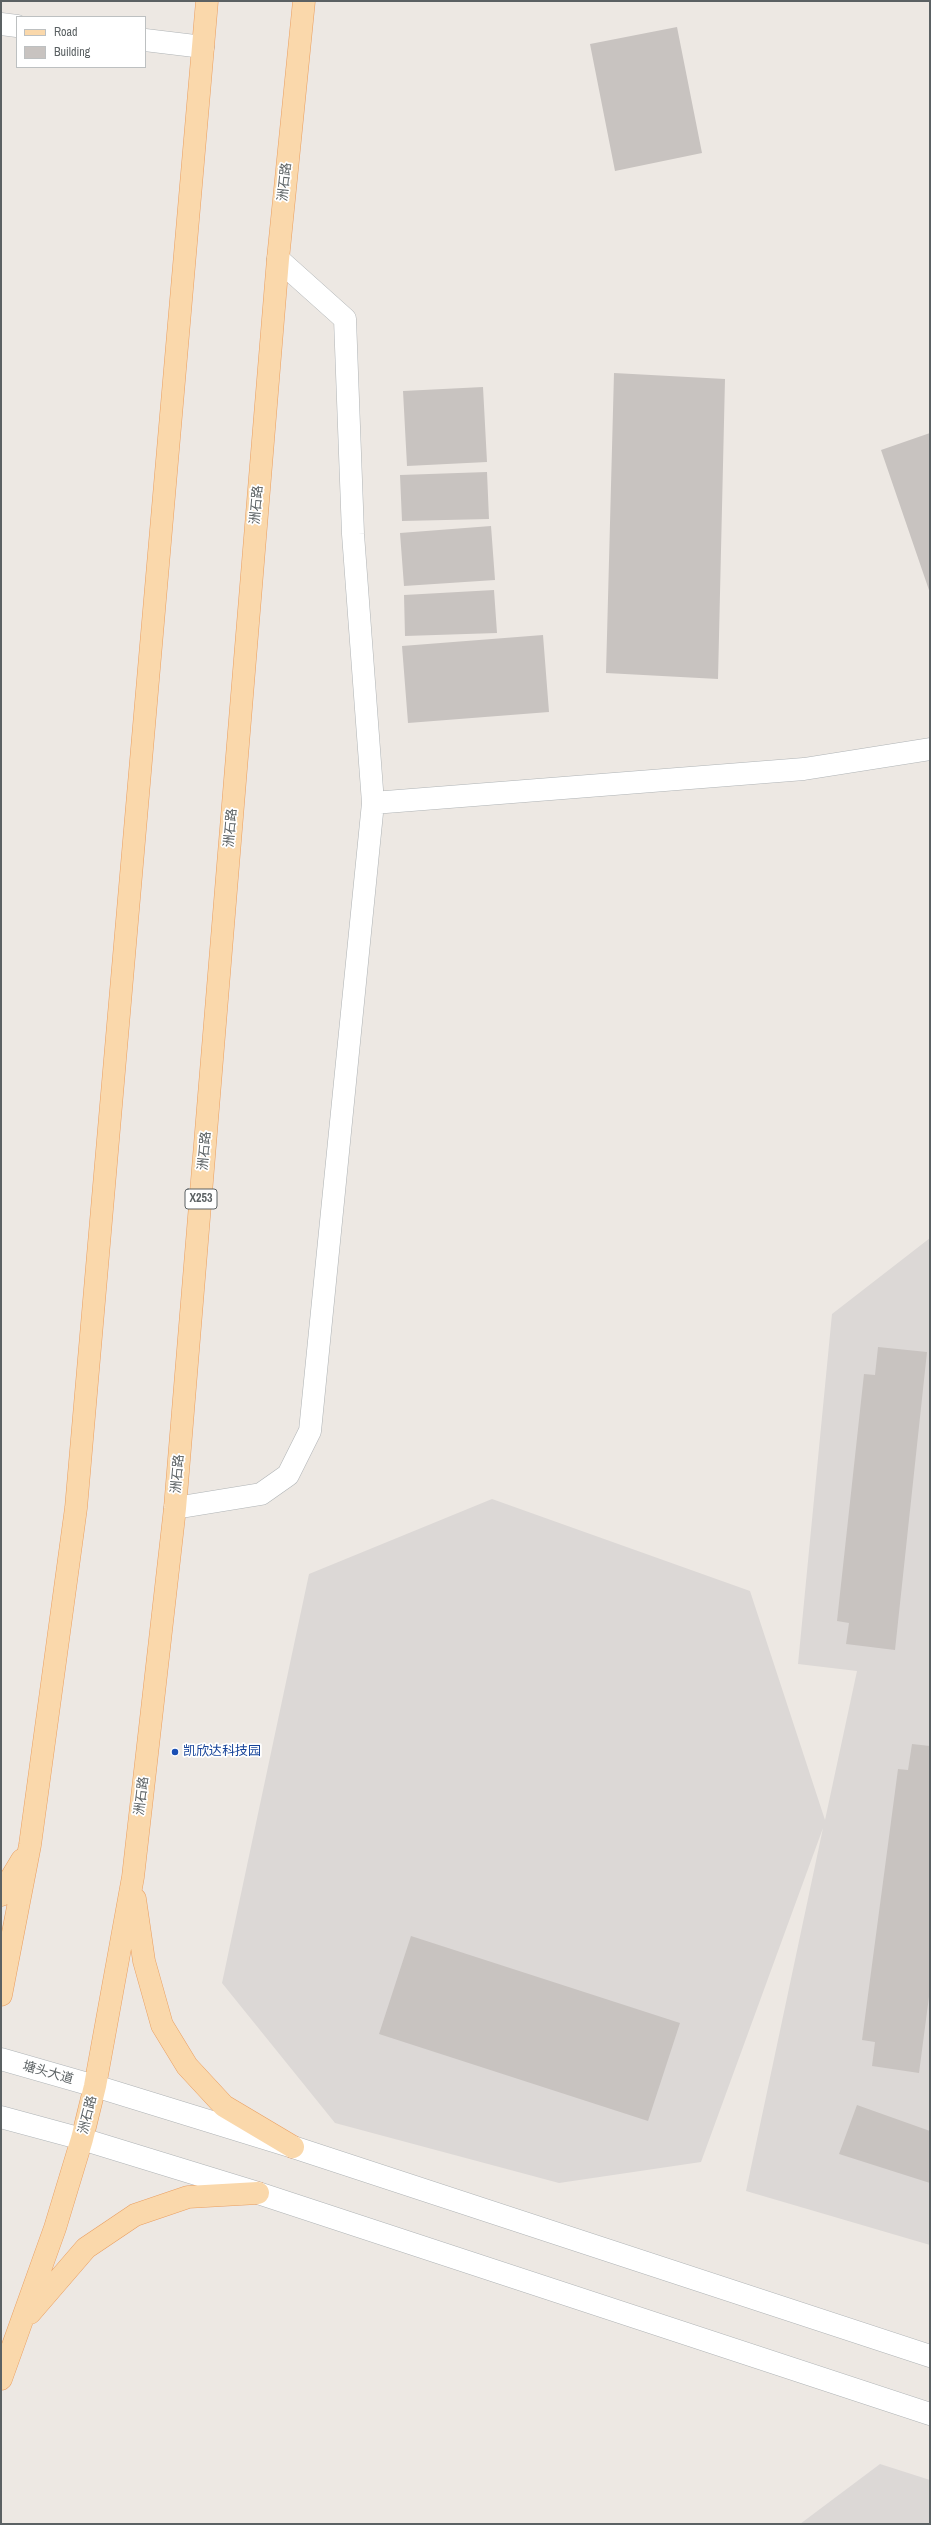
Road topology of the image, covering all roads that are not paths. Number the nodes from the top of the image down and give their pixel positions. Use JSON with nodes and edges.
{"nodes":[{"id":1,"x":207,"y":1,"type":"edge"},
{"id":2,"x":304,"y":1,"type":"edge"},
{"id":3,"x":1,"y":24,"type":"edge"},
{"id":4,"x":16,"y":26,"type":"edge"},
{"id":5,"x":146,"y":40,"type":"edge"},
{"id":6,"x":203,"y":47,"type":"junction"},
{"id":7,"x":278,"y":259,"type":"junction"},
{"id":8,"x":930,"y":749,"type":"edge"},
{"id":9,"x":373,"y":804,"type":"junction"},
{"id":10,"x":175,"y":1508,"type":"junction"},
{"id":11,"x":30,"y":1845,"type":"junction"},
{"id":12,"x":133,"y":1877,"type":"junction"},
{"id":13,"x":1,"y":1895,"type":"edge"},
{"id":14,"x":1,"y":1996,"type":"edge"},
{"id":15,"x":1,"y":2059,"type":"edge"},
{"id":16,"x":95,"y":2086,"type":"junction"},
{"id":17,"x":1,"y":2117,"type":"edge"},
{"id":18,"x":82,"y":2139,"type":"junction"},
{"id":19,"x":294,"y":2147,"type":"junction"},
{"id":20,"x":258,"y":2193,"type":"junction"},
{"id":21,"x":23,"y":2321,"type":"junction"},
{"id":22,"x":930,"y":2356,"type":"edge"},
{"id":23,"x":1,"y":2379,"type":"edge"},
{"id":24,"x":930,"y":2414,"type":"edge"}],
"edges":[{"from":1,"to":6,"type":"main road"},
{"from":2,"to":7,"type":"main road","name":"洲石路","number":"X253"},
{"from":3,"to":4,"type":"street"},
{"from":5,"to":6,"type":"street"},
{"from":6,"to":11,"type":"main road"},
{"from":7,"to":9,"type":"street"},
{"from":7,"to":10,"type":"main road","name":"洲石路","number":"X253"},
{"from":8,"to":9,"type":"street"},
{"from":9,"to":10,"type":"street"},
{"from":10,"to":12,"type":"main road","name":"洲石路","number":"X253"},
{"from":11,"to":13,"type":"main road"},
{"from":11,"to":14,"type":"main road"},
{"from":12,"to":16,"type":"main road","name":"洲石路","number":"X253"},
{"from":12,"to":19,"type":"main road"},
{"from":15,"to":16,"type":"street","name":"塘头大道"},
{"from":16,"to":18,"type":"main road","name":"洲石路","number":"X253"},
{"from":16,"to":19,"type":"street","name":"塘头大道"},
{"from":17,"to":18,"type":"street"},
{"from":18,"to":20,"type":"street"},
{"from":18,"to":21,"type":"main road","name":"洲石路","number":"X253"},
{"from":19,"to":22,"type":"street","name":"塘头大道"},
{"from":20,"to":21,"type":"main road"},
{"from":20,"to":24,"type":"street"},
{"from":21,"to":23,"type":"main road","name":"洲石路","number":"X253"}]}
